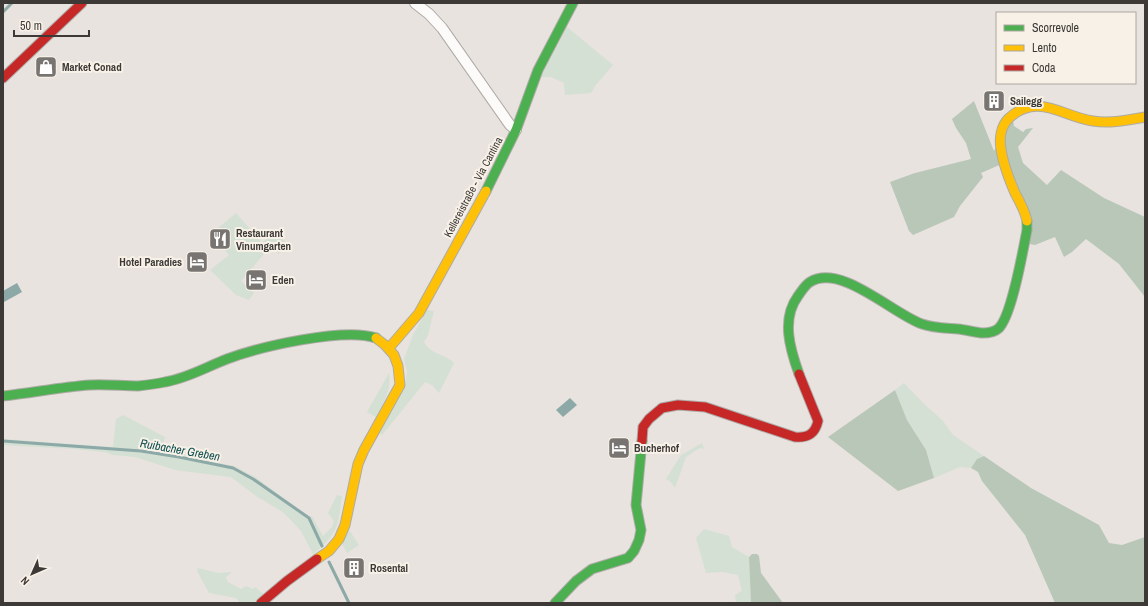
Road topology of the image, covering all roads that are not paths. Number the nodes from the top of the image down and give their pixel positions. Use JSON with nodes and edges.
{"nodes":[{"id":1,"x":82,"y":3,"type":"edge"},
{"id":2,"x":415,"y":3,"type":"edge"},
{"id":3,"x":572,"y":3,"type":"edge"},
{"id":4,"x":3,"y":78,"type":"edge"},
{"id":5,"x":1145,"y":117,"type":"edge"},
{"id":6,"x":516,"y":130,"type":"junction"},
{"id":7,"x":419,"y":313,"type":"junction"},
{"id":8,"x":389,"y":348,"type":"junction"},
{"id":9,"x":395,"y":355,"type":"junction"},
{"id":10,"x":3,"y":396,"type":"edge"},
{"id":11,"x":261,"y":603,"type":"edge"},
{"id":12,"x":554,"y":603,"type":"edge"}],
"edges":[{"from":1,"to":4,"type":"street"},
{"from":2,"to":6,"type":"street"},
{"from":3,"to":6,"type":"street","name":"Kellereistraße - Via Cantina"},
{"from":5,"to":12,"type":"street"},
{"from":6,"to":7,"type":"street","name":"Kellereistraße - Via Cantina"},
{"from":7,"to":8,"type":"street","name":"Kellereistraße - Via Cantina"},
{"from":7,"to":9,"type":"street","name":"Kellereistraße - Via Cantina"},
{"from":8,"to":9,"type":"street"},
{"from":8,"to":10,"type":"street"},
{"from":9,"to":11,"type":"street"}]}
